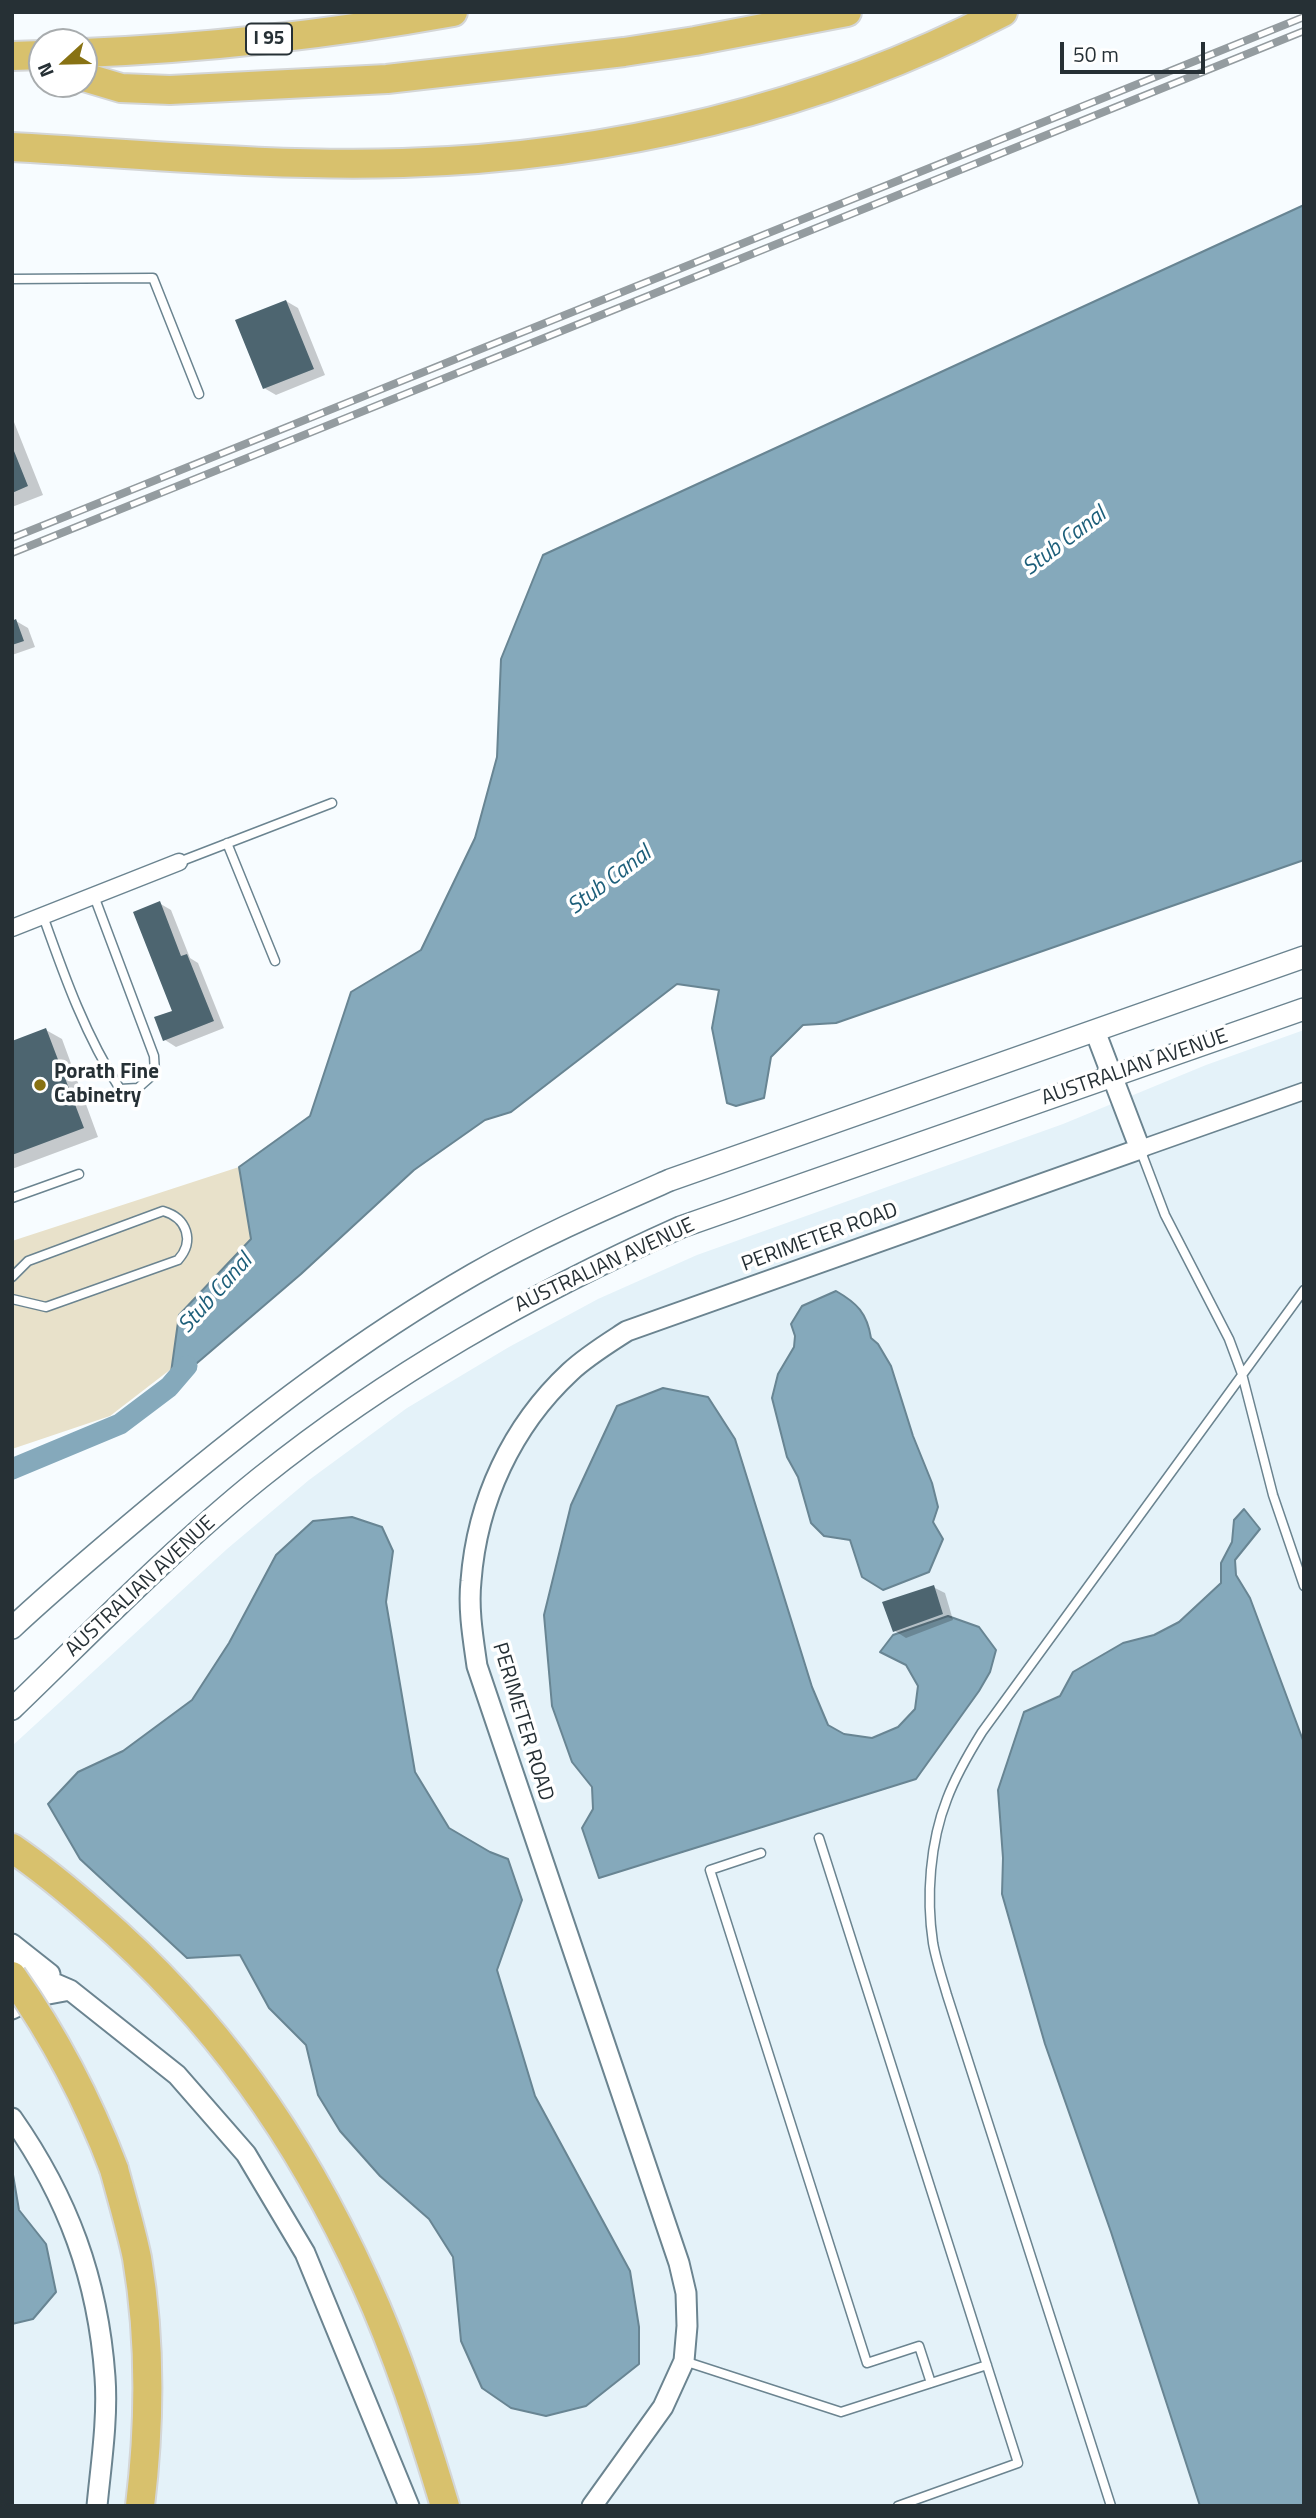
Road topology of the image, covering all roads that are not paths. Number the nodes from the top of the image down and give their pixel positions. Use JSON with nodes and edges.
{"nodes":[{"id":1,"x":453,"y":12,"type":"edge"},
{"id":2,"x":847,"y":12,"type":"edge"},
{"id":3,"x":1003,"y":12,"type":"edge"},
{"id":4,"x":98,"y":52,"type":"edge"},
{"id":5,"x":98,"y":81,"type":"edge"},
{"id":6,"x":12,"y":147,"type":"edge"},
{"id":7,"x":12,"y":279,"type":"edge"},
{"id":8,"x":199,"y":394,"type":"dead end"},
{"id":9,"x":332,"y":803,"type":"dead end"},
{"id":10,"x":227,"y":843,"type":"junction"},
{"id":11,"x":179,"y":862,"type":"joint"},
{"id":12,"x":94,"y":895,"type":"junction"},
{"id":13,"x":43,"y":916,"type":"junction"},
{"id":14,"x":12,"y":928,"type":"edge"},
{"id":15,"x":1304,"y":957,"type":"edge"},
{"id":16,"x":275,"y":961,"type":"dead end"},
{"id":17,"x":1304,"y":1009,"type":"edge"},
{"id":18,"x":1095,"y":1031,"type":"junction"},
{"id":19,"x":1112,"y":1076,"type":"junction"},
{"id":20,"x":1304,"y":1091,"type":"edge"},
{"id":21,"x":1140,"y":1149,"type":"junction"},
{"id":22,"x":79,"y":1174,"type":"dead end"},
{"id":23,"x":12,"y":1198,"type":"edge"},
{"id":24,"x":12,"y":1277,"type":"edge"},
{"id":25,"x":1304,"y":1290,"type":"edge"},
{"id":26,"x":12,"y":1299,"type":"edge"},
{"id":27,"x":1242,"y":1374,"type":"junction"},
{"id":28,"x":1304,"y":1586,"type":"edge"},
{"id":29,"x":12,"y":1628,"type":"edge"},
{"id":30,"x":12,"y":1709,"type":"edge"},
{"id":31,"x":819,"y":1838,"type":"dead end"},
{"id":32,"x":12,"y":1849,"type":"edge"},
{"id":33,"x":761,"y":1853,"type":"dead end"},
{"id":34,"x":12,"y":1944,"type":"edge"},
{"id":35,"x":12,"y":1965,"type":"edge"},
{"id":36,"x":12,"y":1976,"type":"edge"},
{"id":37,"x":70,"y":1990,"type":"junction"},
{"id":38,"x":12,"y":2009,"type":"edge"},
{"id":39,"x":12,"y":2118,"type":"edge"},
{"id":40,"x":684,"y":2361,"type":"junction"},
{"id":41,"x":987,"y":2365,"type":"junction"},
{"id":42,"x":931,"y":2383,"type":"junction"},
{"id":43,"x":97,"y":2506,"type":"edge"},
{"id":44,"x":140,"y":2506,"type":"edge"},
{"id":45,"x":409,"y":2506,"type":"edge"},
{"id":46,"x":446,"y":2506,"type":"edge"},
{"id":47,"x":592,"y":2506,"type":"edge"},
{"id":48,"x":898,"y":2506,"type":"edge"},
{"id":49,"x":1111,"y":2506,"type":"edge"}],
"edges":[{"from":1,"to":4,"type":"highway","number":"I 95"},
{"from":2,"to":5,"type":"highway"},
{"from":3,"to":6,"type":"highway"},
{"from":7,"to":8,"type":"lane"},
{"from":9,"to":10,"type":"lane"},
{"from":10,"to":11,"type":"lane"},
{"from":10,"to":16,"type":"lane"},
{"from":11,"to":12,"type":"street"},
{"from":12,"to":13,"type":"street"},
{"from":12,"to":13,"type":"lane"},
{"from":13,"to":14,"type":"street"},
{"from":15,"to":18,"type":"main road"},
{"from":17,"to":19,"type":"main road","name":"AUSTRALIAN AVENUE"},
{"from":18,"to":19,"type":"street"},
{"from":18,"to":29,"type":"main road"},
{"from":19,"to":21,"type":"street"},
{"from":19,"to":30,"type":"main road","name":"AUSTRALIAN AVENUE"},
{"from":20,"to":21,"type":"street","name":"PERIMETER ROAD"},
{"from":21,"to":27,"type":"lane"},
{"from":21,"to":40,"type":"street","name":"PERIMETER ROAD"},
{"from":22,"to":23,"type":"lane"},
{"from":24,"to":26,"type":"lane"},
{"from":25,"to":27,"type":"lane"},
{"from":27,"to":28,"type":"lane"},
{"from":27,"to":49,"type":"lane"},
{"from":31,"to":41,"type":"lane"},
{"from":32,"to":46,"type":"highway"},
{"from":33,"to":42,"type":"lane"},
{"from":34,"to":37,"type":"street"},
{"from":35,"to":37,"type":"street"},
{"from":36,"to":44,"type":"highway","bridge":true},
{"from":37,"to":38,"type":"street"},
{"from":37,"to":45,"type":"street"},
{"from":39,"to":43,"type":"street"},
{"from":40,"to":42,"type":"lane"},
{"from":40,"to":47,"type":"street","name":"PERIMETER ROAD"},
{"from":41,"to":42,"type":"lane"},
{"from":41,"to":48,"type":"lane"}]}
